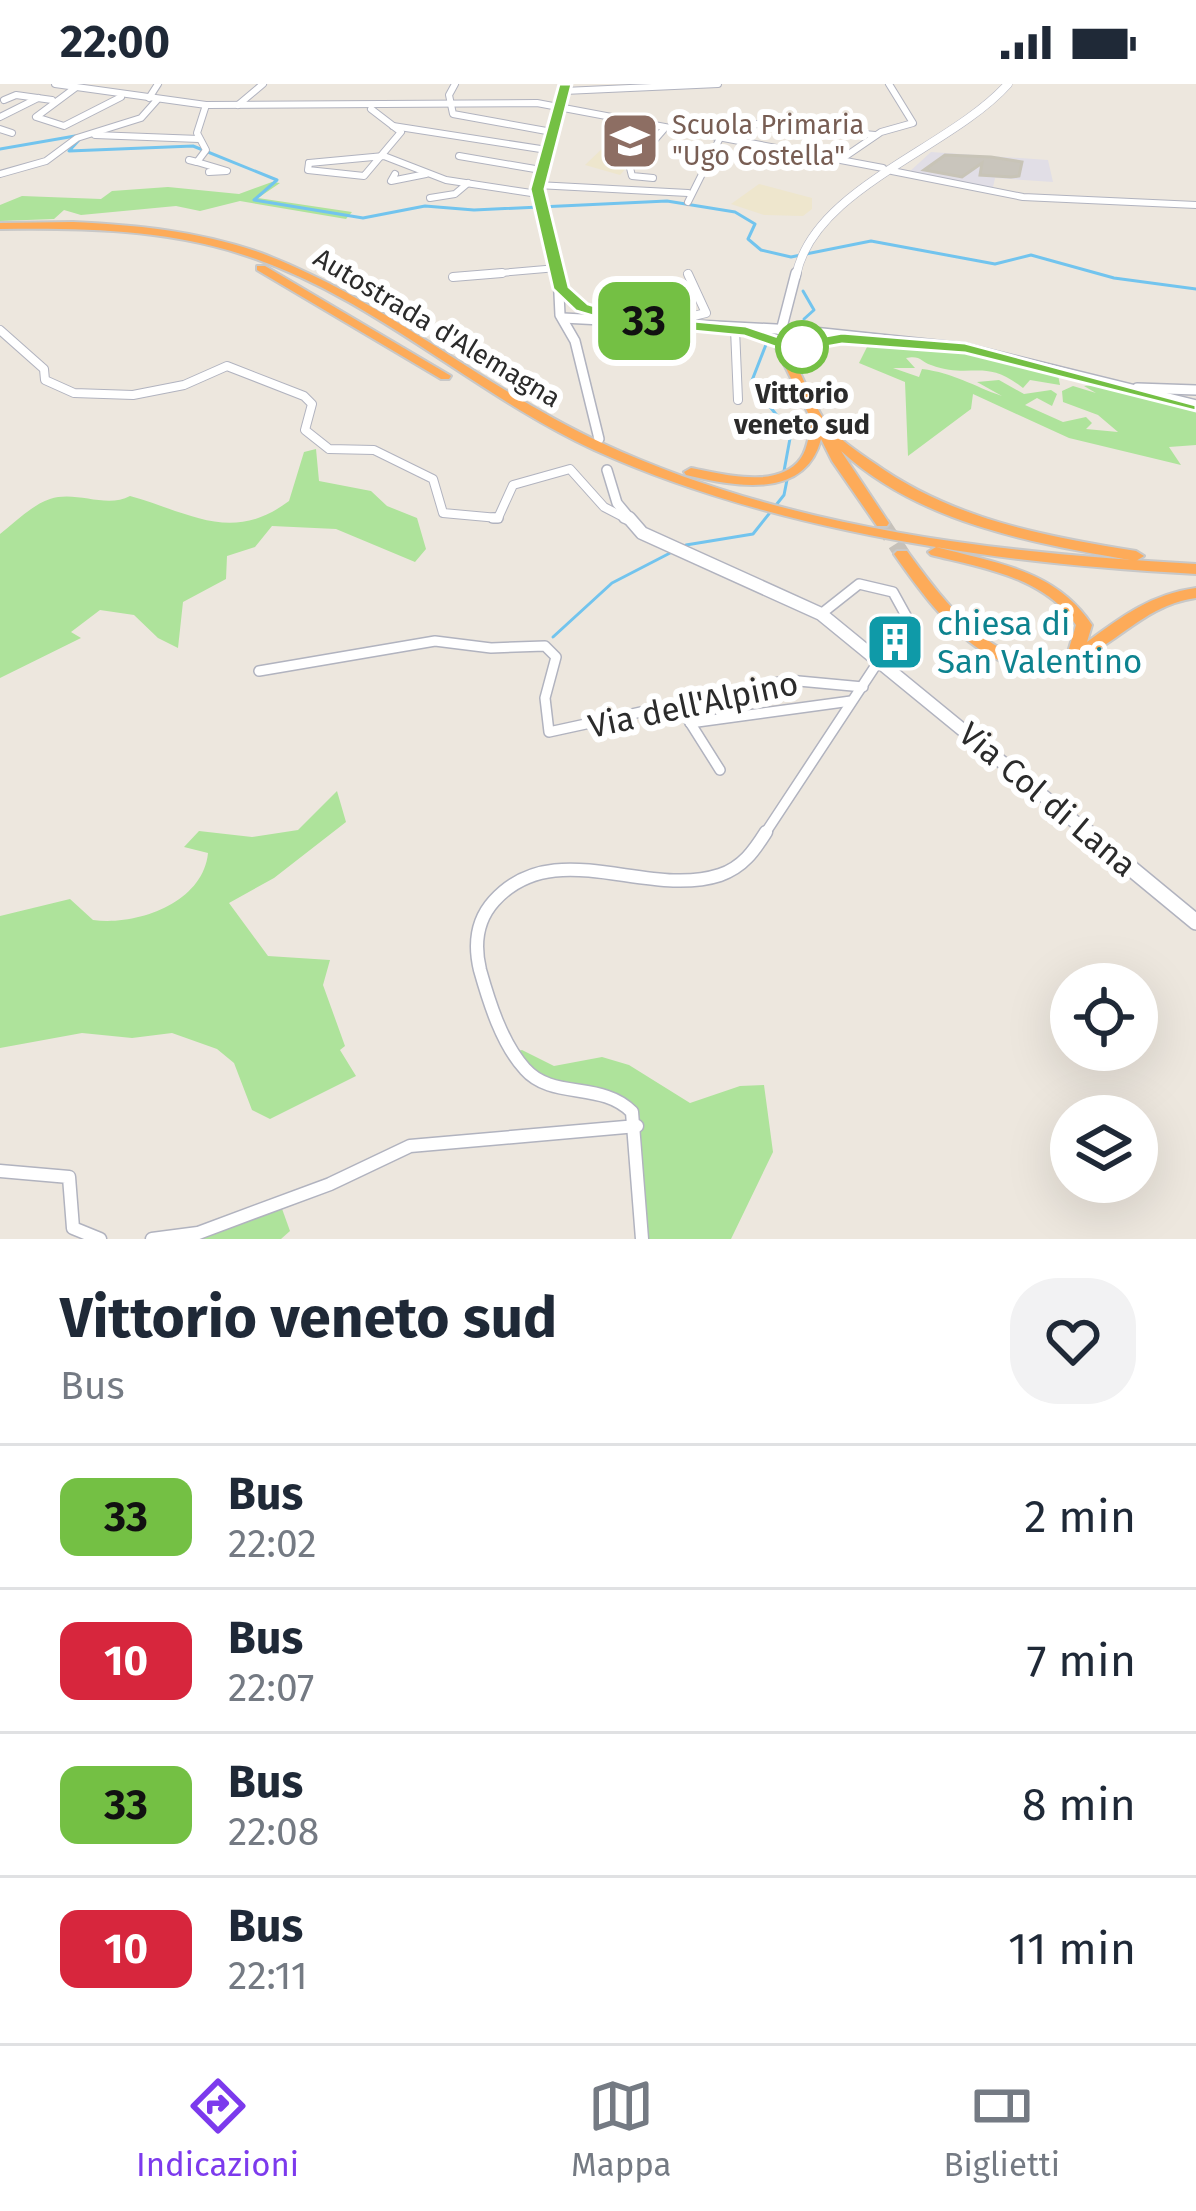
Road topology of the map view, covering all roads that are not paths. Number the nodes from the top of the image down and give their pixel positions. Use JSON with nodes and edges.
{"nodes":[{"id":1,"x":56,"y":84,"type":"edge"},
{"id":2,"x":158,"y":84,"type":"edge"},
{"id":3,"x":263,"y":84,"type":"edge"},
{"id":4,"x":455,"y":84,"type":"edge"},
{"id":5,"x":718,"y":84,"type":"edge"},
{"id":6,"x":889,"y":84,"type":"edge"},
{"id":7,"x":1008,"y":84,"type":"edge"},
{"id":8,"x":80,"y":85,"type":"edge"},
{"id":9,"x":565,"y":88,"type":"edge"},
{"id":10,"x":121,"y":97,"type":"junction"},
{"id":11,"x":38,"y":98,"type":"junction"},
{"id":12,"x":153,"y":99,"type":"junction"},
{"id":13,"x":4,"y":100,"type":"dead end"},
{"id":14,"x":52,"y":100,"type":"junction"},
{"id":15,"x":452,"y":103,"type":"junction"},
{"id":16,"x":206,"y":105,"type":"junction"},
{"id":17,"x":238,"y":105,"type":"junction"},
{"id":18,"x":560,"y":106,"type":"junction"},
{"id":19,"x":366,"y":108,"type":"junction"},
{"id":20,"x":0,"y":117,"type":"edge"},
{"id":21,"x":393,"y":126,"type":"junction"},
{"id":22,"x":0,"y":129,"type":"edge"},
{"id":23,"x":664,"y":129,"type":"junction"},
{"id":24,"x":795,"y":131,"type":"junction"},
{"id":25,"x":761,"y":132,"type":"dead end"},
{"id":26,"x":12,"y":133,"type":"dead end"},
{"id":27,"x":552,"y":133,"type":"junction"},
{"id":28,"x":875,"y":135,"type":"junction"},
{"id":29,"x":84,"y":136,"type":"junction"},
{"id":30,"x":723,"y":136,"type":"junction"},
{"id":31,"x":199,"y":140,"type":"junction"},
{"id":32,"x":547,"y":150,"type":"junction"},
{"id":33,"x":384,"y":156,"type":"junction"},
{"id":34,"x":459,"y":156,"type":"dead end"},
{"id":35,"x":842,"y":158,"type":"junction"},
{"id":36,"x":541,"y":170,"type":"junction"},
{"id":37,"x":887,"y":170,"type":"junction"},
{"id":38,"x":209,"y":172,"type":"dead end"},
{"id":39,"x":0,"y":174,"type":"edge"},
{"id":40,"x":395,"y":174,"type":"dead end"},
{"id":41,"x":426,"y":174,"type":"junction"},
{"id":42,"x":653,"y":178,"type":"dead end"},
{"id":43,"x":468,"y":183,"type":"junction"},
{"id":44,"x":539,"y":195,"type":"junction"},
{"id":45,"x":430,"y":199,"type":"dead end"},
{"id":46,"x":1196,"y":205,"type":"edge"},
{"id":47,"x":0,"y":230,"type":"edge"},
{"id":48,"x":557,"y":268,"type":"junction"},
{"id":49,"x":688,"y":274,"type":"dead end"},
{"id":50,"x":454,"y":277,"type":"dead end"},
{"id":51,"x":562,"y":289,"type":"junction"},
{"id":52,"x":583,"y":314,"type":"junction"},
{"id":53,"x":790,"y":314,"type":"junction"},
{"id":54,"x":562,"y":315,"type":"junction"},
{"id":55,"x":682,"y":324,"type":"junction"},
{"id":56,"x":735,"y":329,"type":"junction"},
{"id":57,"x":0,"y":330,"type":"edge"},
{"id":58,"x":802,"y":332,"type":"junction"},
{"id":59,"x":573,"y":334,"type":"junction"},
{"id":60,"x":779,"y":338,"type":"junction"},
{"id":61,"x":842,"y":338,"type":"junction"},
{"id":62,"x":798,"y":352,"type":"junction"},
{"id":63,"x":1112,"y":387,"type":"junction"},
{"id":64,"x":1196,"y":390,"type":"edge"},
{"id":65,"x":738,"y":400,"type":"dead end"},
{"id":66,"x":1196,"y":405,"type":"edge"},
{"id":67,"x":818,"y":423,"type":"junction"},
{"id":68,"x":601,"y":444,"type":"junction"},
{"id":69,"x":608,"y":470,"type":"dead end"},
{"id":70,"x":629,"y":520,"type":"junction"},
{"id":71,"x":882,"y":523,"type":"tunnel mouth"},
{"id":72,"x":926,"y":550,"type":"junction"},
{"id":73,"x":902,"y":554,"type":"tunnel mouth"},
{"id":74,"x":1196,"y":566,"type":"edge"},
{"id":75,"x":1196,"y":578,"type":"edge"},
{"id":76,"x":1196,"y":593,"type":"edge"},
{"id":77,"x":821,"y":614,"type":"junction"},
{"id":78,"x":1075,"y":656,"type":"junction"},
{"id":79,"x":880,"y":660,"type":"junction"},
{"id":80,"x":259,"y":671,"type":"dead end"},
{"id":81,"x":863,"y":687,"type":"junction"},
{"id":82,"x":852,"y":701,"type":"junction"},
{"id":83,"x":679,"y":705,"type":"junction"},
{"id":84,"x":690,"y":723,"type":"junction"},
{"id":85,"x":720,"y":770,"type":"dead end"},
{"id":86,"x":1196,"y":922,"type":"edge"},
{"id":87,"x":637,"y":1126,"type":"junction"},
{"id":88,"x":0,"y":1171,"type":"edge"},
{"id":89,"x":100,"y":1239,"type":"edge"},
{"id":90,"x":152,"y":1239,"type":"edge"},
{"id":91,"x":642,"y":1239,"type":"edge"}],
"edges":[{"from":1,"to":8,"type":"street"},
{"from":2,"to":12,"type":"street"},
{"from":3,"to":17,"type":"street"},
{"from":4,"to":15,"type":"street"},
{"from":5,"to":9,"type":"street"},
{"from":6,"to":28,"type":"street"},
{"from":7,"to":37,"type":"main road"},
{"from":8,"to":10,"type":"street"},
{"from":8,"to":14,"type":"street"},
{"from":9,"to":18,"type":"main road"},
{"from":10,"to":12,"type":"street"},
{"from":10,"to":14,"type":"street"},
{"from":11,"to":13,"type":"street"},
{"from":11,"to":14,"type":"street"},
{"from":11,"to":20,"type":"street"},
{"from":12,"to":16,"type":"street"},
{"from":12,"to":29,"type":"street"},
{"from":15,"to":18,"type":"street"},
{"from":15,"to":19,"type":"street"},
{"from":15,"to":27,"type":"street"},
{"from":16,"to":17,"type":"street"},
{"from":16,"to":31,"type":"street"},
{"from":17,"to":19,"type":"street"},
{"from":18,"to":23,"type":"street"},
{"from":18,"to":27,"type":"main road"},
{"from":19,"to":21,"type":"street"},
{"from":21,"to":32,"type":"street"},
{"from":21,"to":33,"type":"street"},
{"from":22,"to":26,"type":"street"},
{"from":23,"to":30,"type":"street"},
{"from":23,"to":42,"type":"street"},
{"from":24,"to":25,"type":"street"},
{"from":24,"to":28,"type":"street"},
{"from":24,"to":30,"type":"street"},
{"from":27,"to":32,"type":"main road"},
{"from":28,"to":35,"type":"street"},
{"from":29,"to":31,"type":"street"},
{"from":29,"to":39,"type":"street"},
{"from":30,"to":35,"type":"street"},
{"from":30,"to":44,"type":"street"},
{"from":31,"to":38,"type":"street"},
{"from":32,"to":36,"type":"main road"},
{"from":33,"to":33,"type":"street"},
{"from":33,"to":41,"type":"street"},
{"from":34,"to":36,"type":"street"},
{"from":35,"to":37,"type":"street"},
{"from":36,"to":44,"type":"main road"},
{"from":37,"to":46,"type":"street"},
{"from":37,"to":53,"type":"main road"},
{"from":40,"to":41,"type":"street"},
{"from":41,"to":43,"type":"street"},
{"from":43,"to":44,"type":"street"},
{"from":43,"to":45,"type":"street"},
{"from":44,"to":48,"type":"main road"},
{"from":47,"to":68,"type":"highway","name":"Autostrada d'Alemagna"},
{"from":47,"to":72,"type":"highway","name":"Autostrada d'Alemagna"},
{"from":48,"to":50,"type":"street"},
{"from":48,"to":51,"type":"main road"},
{"from":49,"to":55,"type":"street"},
{"from":51,"to":52,"type":"main road"},
{"from":51,"to":54,"type":"main road"},
{"from":52,"to":54,"type":"main road"},
{"from":52,"to":55,"type":"main road"},
{"from":52,"to":59,"type":"main road"},
{"from":53,"to":58,"type":"main road"},
{"from":53,"to":60,"type":"main road"},
{"from":54,"to":59,"type":"main road"},
{"from":55,"to":56,"type":"main road"},
{"from":56,"to":60,"type":"main road"},
{"from":56,"to":65,"type":"street"},
{"from":57,"to":70,"type":"street"},
{"from":58,"to":60,"type":"main road"},
{"from":58,"to":61,"type":"main road"},
{"from":58,"to":62,"type":"main road"},
{"from":59,"to":68,"type":"main road"},
{"from":60,"to":62,"type":"highway"},
{"from":61,"to":62,"type":"main road"},
{"from":61,"to":63,"type":"main road"},
{"from":62,"to":67,"type":"highway"},
{"from":63,"to":64,"type":"main road"},
{"from":63,"to":66,"type":"main road"},
{"from":67,"to":68,"type":"highway"},
{"from":67,"to":71,"type":"highway"},
{"from":67,"to":74,"type":"highway"},
{"from":68,"to":74,"type":"highway","name":"Autostrada d'Alemagna"},
{"from":69,"to":70,"type":"main road"},
{"from":70,"to":77,"type":"main road","name":"Via Col di Lana"},
{"from":72,"to":75,"type":"highway","name":"Autostrada d'Alemagna"},
{"from":72,"to":78,"type":"highway"},
{"from":73,"to":78,"type":"highway"},
{"from":76,"to":78,"type":"highway"},
{"from":77,"to":79,"type":"main road","name":"Via Col di Lana"},
{"from":77,"to":79,"type":"street"},
{"from":79,"to":81,"type":"street"},
{"from":79,"to":86,"type":"main road","name":"Via Col di Lana"},
{"from":80,"to":83,"type":"street","name":"Via dell'Alpino"},
{"from":81,"to":82,"type":"street"},
{"from":81,"to":83,"type":"street","name":"Via dell'Alpino"},
{"from":82,"to":84,"type":"street"},
{"from":82,"to":87,"type":"street"},
{"from":83,"to":84,"type":"street"},
{"from":84,"to":85,"type":"street"},
{"from":87,"to":90,"type":"street"},
{"from":87,"to":91,"type":"street"},
{"from":88,"to":89,"type":"street"}]}
